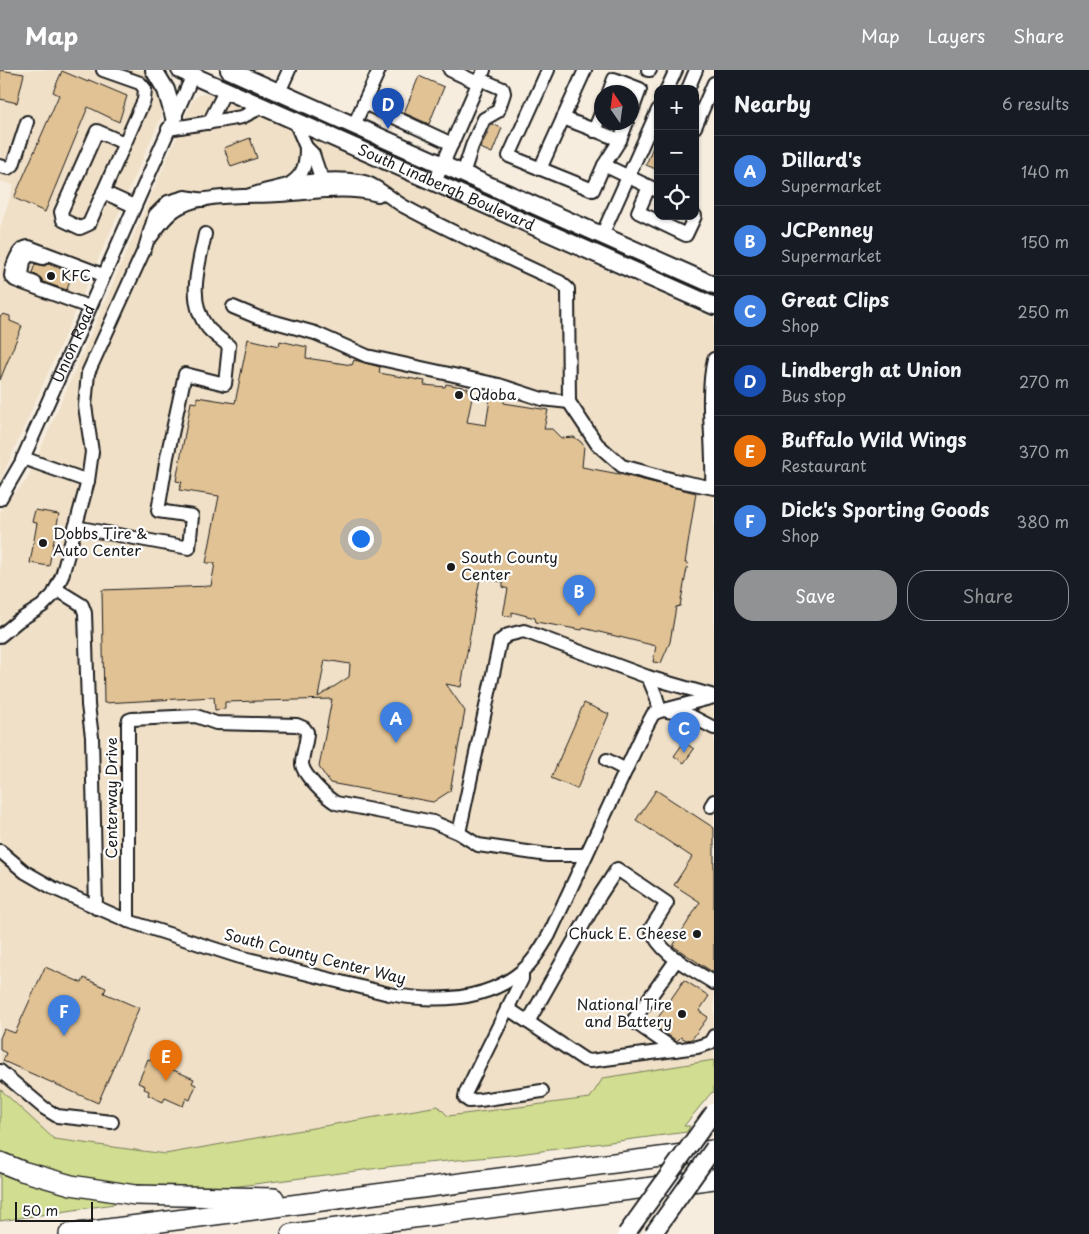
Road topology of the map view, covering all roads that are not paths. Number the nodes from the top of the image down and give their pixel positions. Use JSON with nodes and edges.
{"nodes":[{"id":1,"x":103,"y":70,"type":"edge"},
{"id":2,"x":154,"y":70,"type":"edge"},
{"id":3,"x":229,"y":70,"type":"edge"},
{"id":4,"x":288,"y":70,"type":"edge"},
{"id":5,"x":379,"y":70,"type":"edge"},
{"id":6,"x":450,"y":70,"type":"edge"},
{"id":7,"x":548,"y":70,"type":"edge"},
{"id":8,"x":585,"y":70,"type":"edge"},
{"id":9,"x":676,"y":70,"type":"edge"},
{"id":10,"x":696,"y":70,"type":"edge"},
{"id":11,"x":191,"y":71,"type":"edge"},
{"id":12,"x":249,"y":75,"type":"edge"},
{"id":13,"x":481,"y":77,"type":"edge"},
{"id":14,"x":714,"y":83,"type":"edge"},
{"id":15,"x":612,"y":85,"type":"edge"},
{"id":16,"x":630,"y":85,"type":"edge"},
{"id":17,"x":669,"y":85,"type":"edge"},
{"id":18,"x":690,"y":85,"type":"edge"},
{"id":19,"x":226,"y":89,"type":"junction"},
{"id":20,"x":279,"y":92,"type":"junction"},
{"id":21,"x":258,"y":103,"type":"junction"},
{"id":22,"x":364,"y":103,"type":"junction"},
{"id":23,"x":563,"y":118,"type":"junction"},
{"id":24,"x":699,"y":118,"type":"edge"},
{"id":25,"x":294,"y":119,"type":"junction"},
{"id":26,"x":27,"y":122,"type":"dead end"},
{"id":27,"x":654,"y":122,"type":"edge"},
{"id":28,"x":171,"y":123,"type":"junction"},
{"id":29,"x":209,"y":124,"type":"junction"},
{"id":30,"x":354,"y":125,"type":"junction"},
{"id":31,"x":624,"y":130,"type":"edge"},
{"id":32,"x":594,"y":131,"type":"joint"},
{"id":33,"x":620,"y":140,"type":"junction"},
{"id":34,"x":124,"y":143,"type":"junction"},
{"id":35,"x":452,"y":144,"type":"junction"},
{"id":36,"x":306,"y":147,"type":"junction"},
{"id":37,"x":443,"y":165,"type":"junction"},
{"id":38,"x":604,"y":165,"type":"junction"},
{"id":39,"x":0,"y":166,"type":"edge"},
{"id":40,"x":540,"y":168,"type":"junction"},
{"id":41,"x":463,"y":174,"type":"junction"},
{"id":42,"x":629,"y":176,"type":"junction"},
{"id":43,"x":324,"y":180,"type":"junction"},
{"id":44,"x":435,"y":182,"type":"junction"},
{"id":45,"x":292,"y":183,"type":"junction"},
{"id":46,"x":654,"y":189,"type":"edge"},
{"id":47,"x":332,"y":190,"type":"junction"},
{"id":48,"x":103,"y":192,"type":"junction"},
{"id":49,"x":250,"y":195,"type":"junction"},
{"id":50,"x":388,"y":197,"type":"junction"},
{"id":51,"x":134,"y":206,"type":"junction"},
{"id":52,"x":654,"y":220,"type":"edge"},
{"id":53,"x":654,"y":220,"type":"edge"},
{"id":54,"x":693,"y":220,"type":"edge"},
{"id":55,"x":205,"y":234,"type":"dead end"},
{"id":56,"x":602,"y":235,"type":"junction"},
{"id":57,"x":103,"y":275,"type":"junction"},
{"id":58,"x":714,"y":285,"type":"edge"},
{"id":59,"x":714,"y":306,"type":"edge"},
{"id":60,"x":89,"y":307,"type":"junction"},
{"id":61,"x":233,"y":308,"type":"dead end"},
{"id":62,"x":714,"y":359,"type":"edge"},
{"id":63,"x":568,"y":402,"type":"junction"},
{"id":64,"x":23,"y":458,"type":"junction"},
{"id":65,"x":88,"y":481,"type":"junction"},
{"id":66,"x":713,"y":487,"type":"edge"},
{"id":67,"x":0,"y":499,"type":"edge"},
{"id":68,"x":75,"y":527,"type":"junction"},
{"id":69,"x":56,"y":589,"type":"junction"},
{"id":70,"x":0,"y":636,"type":"edge"},
{"id":71,"x":648,"y":677,"type":"junction"},
{"id":72,"x":714,"y":697,"type":"edge"},
{"id":73,"x":660,"y":710,"type":"junction"},
{"id":74,"x":714,"y":728,"type":"edge"},
{"id":75,"x":607,"y":760,"type":"dead end"},
{"id":76,"x":626,"y":770,"type":"junction"},
{"id":77,"x":459,"y":834,"type":"junction"},
{"id":78,"x":0,"y":851,"type":"edge"},
{"id":79,"x":586,"y":855,"type":"junction"},
{"id":80,"x":96,"y":908,"type":"junction"},
{"id":81,"x":128,"y":921,"type":"junction"},
{"id":82,"x":677,"y":959,"type":"junction"},
{"id":83,"x":522,"y":971,"type":"junction"},
{"id":84,"x":714,"y":982,"type":"edge"},
{"id":85,"x":508,"y":1008,"type":"junction"},
{"id":86,"x":528,"y":1022,"type":"junction"},
{"id":87,"x":714,"y":1036,"type":"edge"},
{"id":88,"x":675,"y":1050,"type":"junction"},
{"id":89,"x":0,"y":1071,"type":"edge"},
{"id":90,"x":542,"y":1091,"type":"dead end"},
{"id":91,"x":714,"y":1112,"type":"edge"},
{"id":92,"x":112,"y":1122,"type":"dead end"},
{"id":93,"x":714,"y":1149,"type":"edge"},
{"id":94,"x":0,"y":1162,"type":"edge"},
{"id":95,"x":714,"y":1179,"type":"edge"},
{"id":96,"x":338,"y":1199,"type":"junction"},
{"id":97,"x":69,"y":1234,"type":"edge"},
{"id":98,"x":291,"y":1234,"type":"edge"},
{"id":99,"x":626,"y":1234,"type":"edge"},
{"id":100,"x":653,"y":1234,"type":"edge"}],
"edges":[{"from":1,"to":34,"type":"street"},
{"from":2,"to":28,"type":"main road"},
{"from":3,"to":12,"type":"main road","name":"South Lindbergh Boulevard"},
{"from":4,"to":20,"type":"street"},
{"from":5,"to":22,"type":"street"},
{"from":6,"to":13,"type":"street"},
{"from":7,"to":40,"type":"street"},
{"from":8,"to":23,"type":"street"},
{"from":9,"to":17,"type":"street"},
{"from":10,"to":18,"type":"street"},
{"from":11,"to":19,"type":"main road","name":"South Lindbergh Boulevard"},
{"from":11,"to":28,"type":"street","name":"Union Road"},
{"from":12,"to":20,"type":"main road","name":"South Lindbergh Boulevard"},
{"from":13,"to":35,"type":"street"},
{"from":13,"to":41,"type":"street"},
{"from":14,"to":24,"type":"street"},
{"from":15,"to":16,"type":"street"},
{"from":19,"to":21,"type":"main road","name":"South Lindbergh Boulevard"},
{"from":19,"to":29,"type":"street"},
{"from":20,"to":30,"type":"main road","name":"South Lindbergh Boulevard"},
{"from":21,"to":25,"type":"main road","name":"South Lindbergh Boulevard"},
{"from":21,"to":29,"type":"street"},
{"from":22,"to":30,"type":"street"},
{"from":22,"to":35,"type":"street"},
{"from":23,"to":32,"type":"street"},
{"from":23,"to":40,"type":"street"},
{"from":25,"to":36,"type":"street"},
{"from":25,"to":44,"type":"main road","name":"South Lindbergh Boulevard"},
{"from":26,"to":39,"type":"street"},
{"from":27,"to":42,"type":"street"},
{"from":28,"to":29,"type":"street"},
{"from":28,"to":51,"type":"street","name":"Union Road"},
{"from":30,"to":37,"type":"main road","name":"South Lindbergh Boulevard"},
{"from":31,"to":33,"type":"street"},
{"from":32,"to":33,"type":"street"},
{"from":33,"to":38,"type":"street"},
{"from":34,"to":48,"type":"street"},
{"from":34,"to":48,"type":"street"},
{"from":35,"to":37,"type":"street"},
{"from":36,"to":43,"type":"street"},
{"from":36,"to":45,"type":"street"},
{"from":37,"to":41,"type":"main road","name":"South Lindbergh Boulevard"},
{"from":37,"to":44,"type":"street"},
{"from":38,"to":40,"type":"street"},
{"from":38,"to":42,"type":"street"},
{"from":41,"to":56,"type":"main road","name":"South Lindbergh Boulevard"},
{"from":42,"to":46,"type":"street"},
{"from":42,"to":56,"type":"street"},
{"from":43,"to":45,"type":"street"},
{"from":43,"to":47,"type":"street"},
{"from":43,"to":50,"type":"street"},
{"from":44,"to":59,"type":"main road","name":"South Lindbergh Boulevard"},
{"from":45,"to":49,"type":"street"},
{"from":46,"to":53,"type":"street"},
{"from":47,"to":49,"type":"street"},
{"from":47,"to":50,"type":"street"},
{"from":48,"to":51,"type":"street"},
{"from":49,"to":65,"type":"street"},
{"from":50,"to":63,"type":"street"},
{"from":51,"to":57,"type":"street","name":"Union Road"},
{"from":52,"to":54,"type":"street"},
{"from":55,"to":68,"type":"street"},
{"from":56,"to":58,"type":"main road","name":"South Lindbergh Boulevard"},
{"from":57,"to":60,"type":"street","name":"Union Road"},
{"from":57,"to":60,"type":"street"},
{"from":60,"to":64,"type":"street","name":"Union Road"},
{"from":61,"to":63,"type":"street"},
{"from":62,"to":66,"type":"street"},
{"from":63,"to":66,"type":"street"},
{"from":64,"to":65,"type":"street"},
{"from":64,"to":67,"type":"street","name":"Union Road"},
{"from":65,"to":68,"type":"street"},
{"from":68,"to":69,"type":"street"},
{"from":69,"to":70,"type":"street"},
{"from":69,"to":80,"type":"street"},
{"from":71,"to":72,"type":"street"},
{"from":71,"to":73,"type":"street"},
{"from":71,"to":77,"type":"street"},
{"from":72,"to":73,"type":"street"},
{"from":73,"to":74,"type":"street"},
{"from":73,"to":76,"type":"street","name":"South County Center Way"},
{"from":75,"to":76,"type":"street"},
{"from":76,"to":79,"type":"street","name":"South County Center Way"},
{"from":77,"to":79,"type":"street","name":"Centerway Drive"},
{"from":77,"to":81,"type":"street","name":"Centerway Drive"},
{"from":78,"to":80,"type":"street","name":"South County Center Way"},
{"from":79,"to":83,"type":"street","name":"South County Center Way"},
{"from":80,"to":81,"type":"street","name":"South County Center Way"},
{"from":81,"to":83,"type":"street","name":"South County Center Way"},
{"from":82,"to":84,"type":"street"},
{"from":82,"to":86,"type":"street"},
{"from":82,"to":88,"type":"street"},
{"from":83,"to":85,"type":"street"},
{"from":85,"to":86,"type":"street"},
{"from":85,"to":90,"type":"street"},
{"from":86,"to":88,"type":"street"},
{"from":87,"to":88,"type":"street"},
{"from":89,"to":92,"type":"street"},
{"from":91,"to":99,"type":"main road","bridge":true},
{"from":93,"to":96,"type":"highway"},
{"from":93,"to":100,"type":"main road","bridge":true},
{"from":94,"to":96,"type":"highway"},
{"from":95,"to":98,"type":"highway"},
{"from":96,"to":97,"type":"highway"}]}
